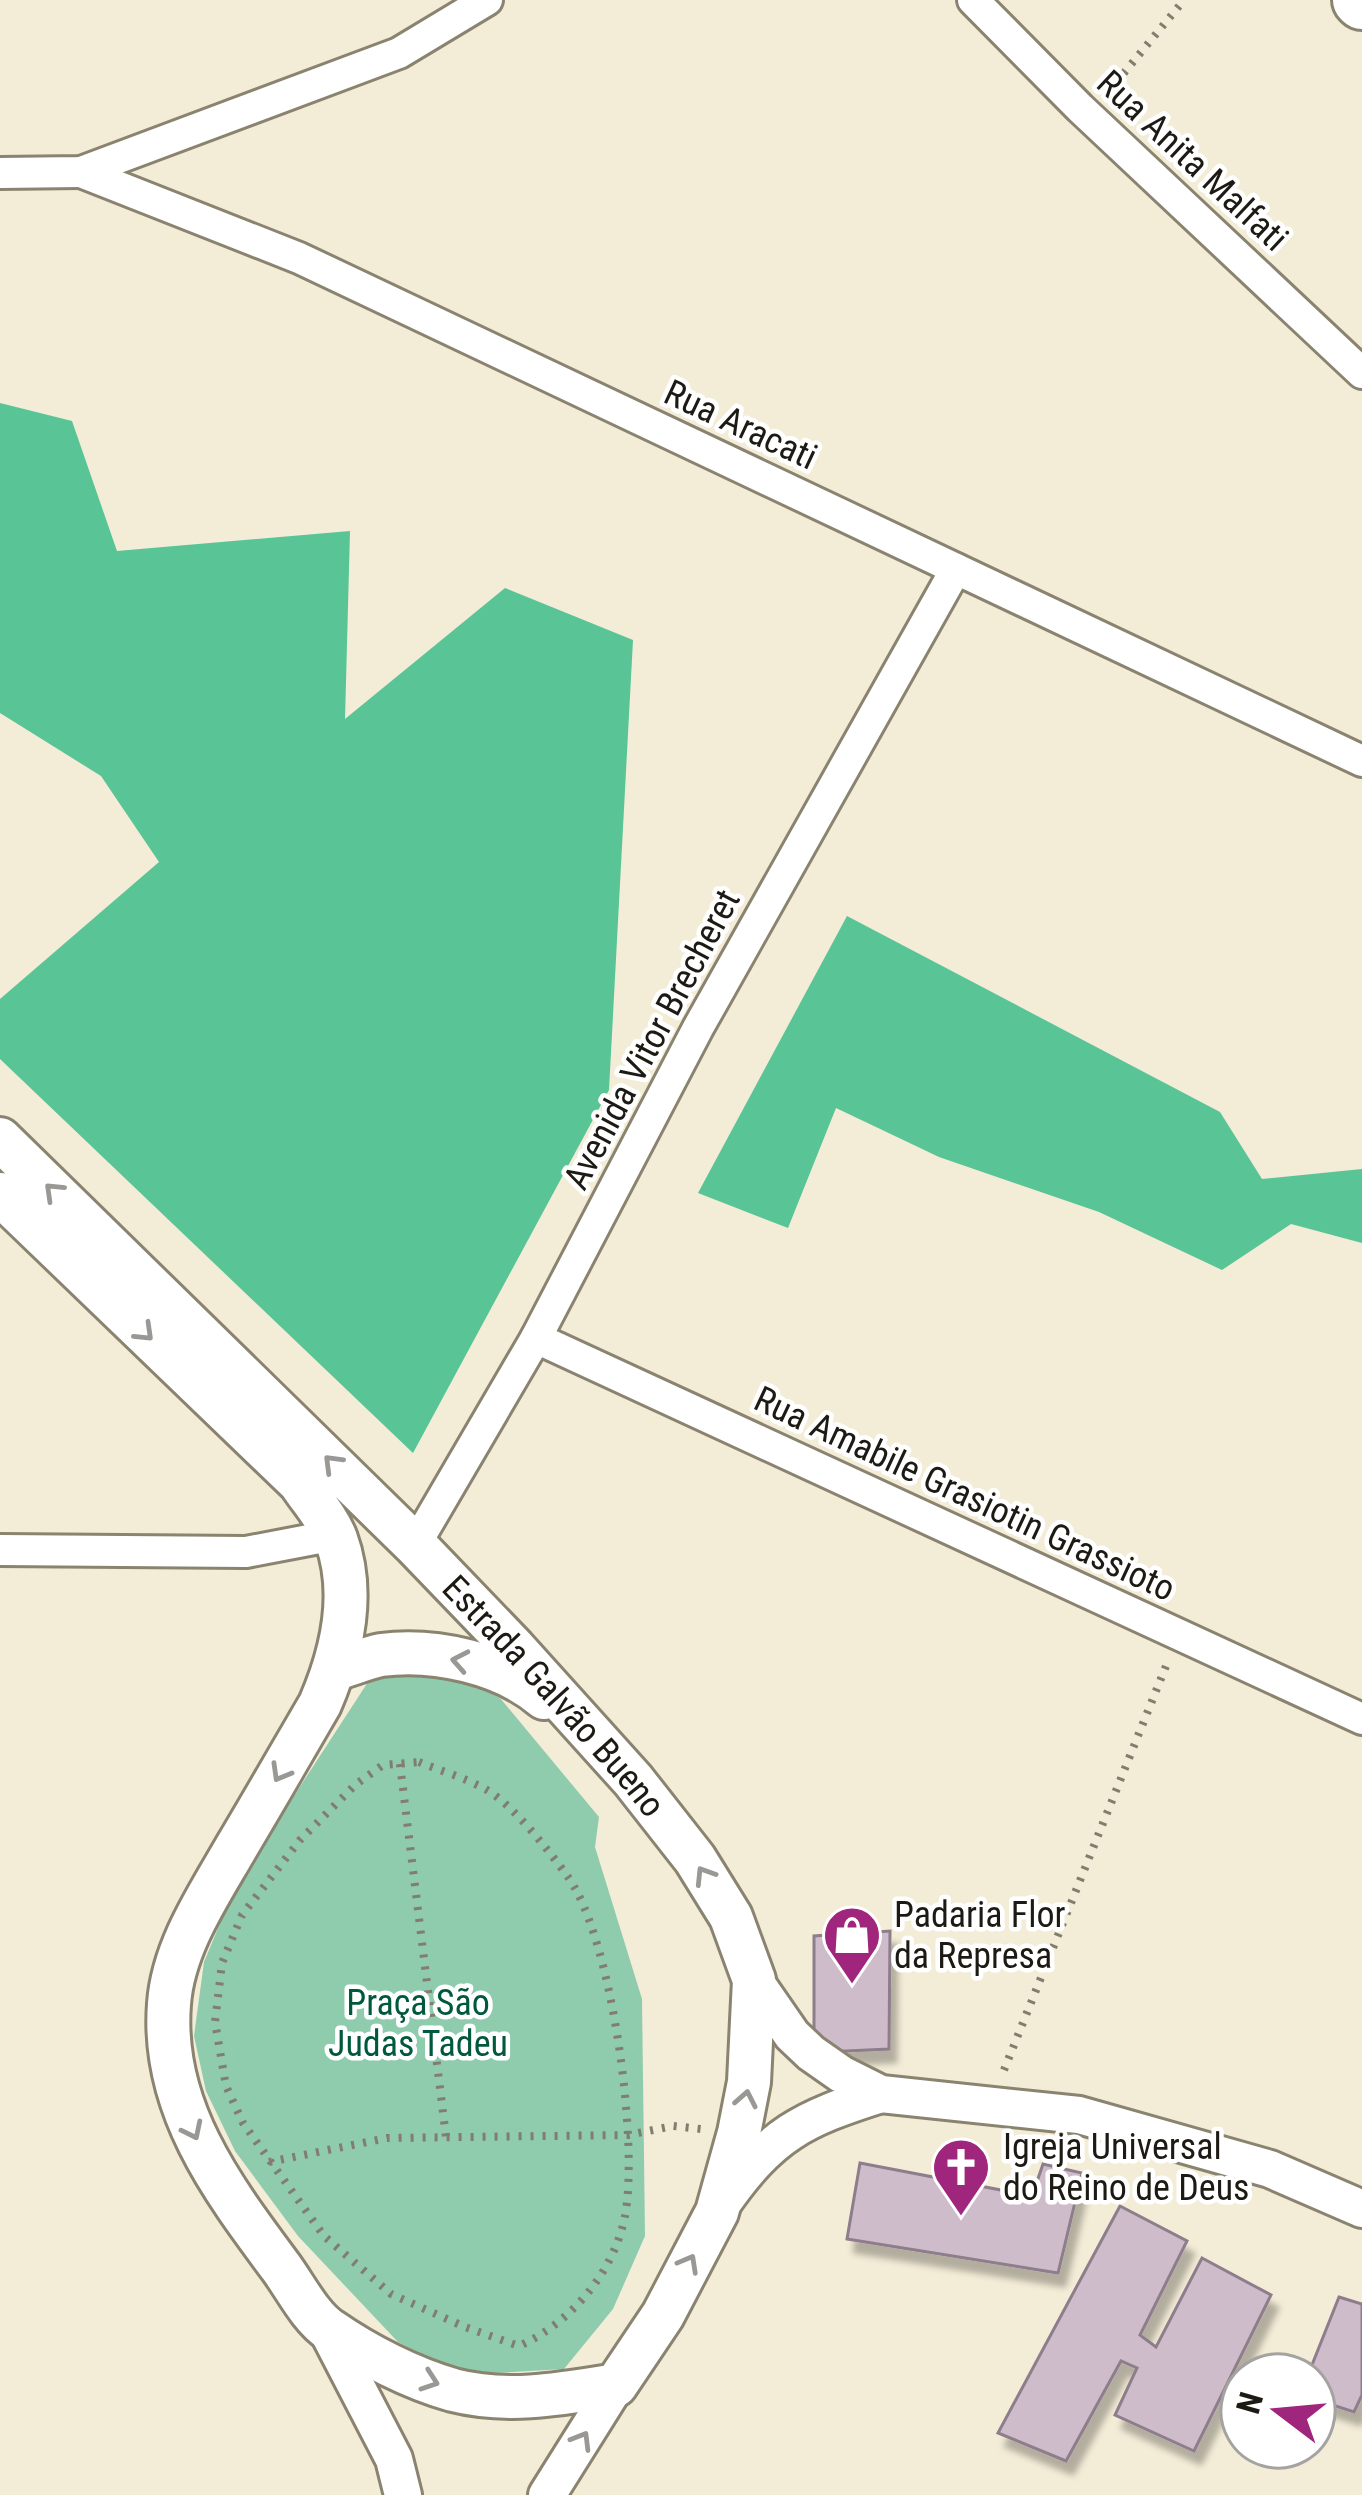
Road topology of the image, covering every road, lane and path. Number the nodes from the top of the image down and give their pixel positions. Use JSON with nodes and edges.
{"nodes":[{"id":1,"x":487,"y":0,"type":"edge"},
{"id":2,"x":973,"y":0,"type":"edge"},
{"id":3,"x":1184,"y":0,"type":"edge"},
{"id":4,"x":1119,"y":80,"type":"dead end"},
{"id":5,"x":2,"y":170,"type":"edge"},
{"id":6,"x":81,"y":172,"type":"junction"},
{"id":7,"x":1362,"y":374,"type":"edge"},
{"id":8,"x":956,"y":569,"type":"junction"},
{"id":9,"x":1362,"y":761,"type":"edge"},
{"id":10,"x":0,"y":1138,"type":"edge"},
{"id":11,"x":0,"y":1194,"type":"edge"},
{"id":12,"x":536,"y":1338,"type":"junction"},
{"id":13,"x":335,"y":1535,"type":"junction"},
{"id":14,"x":416,"y":1545,"type":"junction"},
{"id":15,"x":0,"y":1550,"type":"edge"},
{"id":16,"x":1179,"y":1634,"type":"junction"},
{"id":17,"x":335,"y":1670,"type":"junction"},
{"id":18,"x":1362,"y":1719,"type":"edge"},
{"id":19,"x":595,"y":1741,"type":"junction"},
{"id":20,"x":400,"y":1763,"type":"junction"},
{"id":21,"x":754,"y":1980,"type":"junction"},
{"id":22,"x":881,"y":2093,"type":"junction"},
{"id":23,"x":990,"y":2105,"type":"junction"},
{"id":24,"x":739,"y":2133,"type":"junction"},
{"id":25,"x":628,"y":2135,"type":"junction"},
{"id":26,"x":446,"y":2137,"type":"junction"},
{"id":27,"x":272,"y":2161,"type":"junction"},
{"id":28,"x":217,"y":2181,"type":"junction"},
{"id":29,"x":1362,"y":2209,"type":"edge"},
{"id":30,"x":717,"y":2212,"type":"junction"},
{"id":31,"x":326,"y":2328,"type":"junction"},
{"id":32,"x":616,"y":2385,"type":"junction"},
{"id":33,"x":403,"y":2495,"type":"edge"},
{"id":34,"x":548,"y":2495,"type":"edge"}],
"edges":[{"from":1,"to":6,"type":"street"},
{"from":2,"to":7,"type":"street","name":"Rua Anita Malfati"},
{"from":3,"to":4,"type":"path"},
{"from":5,"to":6,"type":"street"},
{"from":6,"to":8,"type":"street","name":"Rua Aracati"},
{"from":8,"to":9,"type":"street","name":"Rua Aracati"},
{"from":8,"to":12,"type":"street","name":"Avenida Vitor Brecheret"},
{"from":14,"to":10,"type":"main road","name":"Estrada Galvão Bueno","one_way":true},
{"from":11,"to":13,"type":"main road","one_way":true},
{"from":12,"to":14,"type":"street","name":"Avenida Vitor Brecheret"},
{"from":12,"to":16,"type":"street","name":"Rua Amabile Grasiotin Grassioto"},
{"from":13,"to":15,"type":"street"},
{"from":13,"to":17,"type":"main road"},
{"from":14,"to":19,"type":"main road","name":"Estrada Galvão Bueno"},
{"from":16,"to":18,"type":"street","name":"Rua Amabile Grasiotin Grassioto"},
{"from":16,"to":23,"type":"path"},
{"from":19,"to":17,"type":"main road","one_way":true},
{"from":17,"to":28,"type":"main road","one_way":true},
{"from":21,"to":19,"type":"main road","name":"Estrada Galvão Bueno","one_way":true},
{"from":20,"to":25,"type":"path"},
{"from":20,"to":26,"type":"path"},
{"from":20,"to":27,"type":"path"},
{"from":21,"to":22,"type":"street"},
{"from":24,"to":21,"type":"main road","name":"Estrada Galvão Bueno","one_way":true},
{"from":22,"to":23,"type":"street"},
{"from":22,"to":30,"type":"street"},
{"from":23,"to":29,"type":"street"},
{"from":24,"to":25,"type":"path"},
{"from":24,"to":30,"type":"main road","name":"Estrada Galvão Bueno"},
{"from":25,"to":26,"type":"path"},
{"from":25,"to":27,"type":"path"},
{"from":26,"to":27,"type":"path"},
{"from":27,"to":28,"type":"path"},
{"from":28,"to":31,"type":"main road"},
{"from":32,"to":30,"type":"main road","name":"Estrada Galvão Bueno","one_way":true},
{"from":31,"to":32,"type":"main road","one_way":true},
{"from":31,"to":33,"type":"street"},
{"from":34,"to":32,"type":"street","name":"Estrada Galvão Bueno","one_way":true}]}
